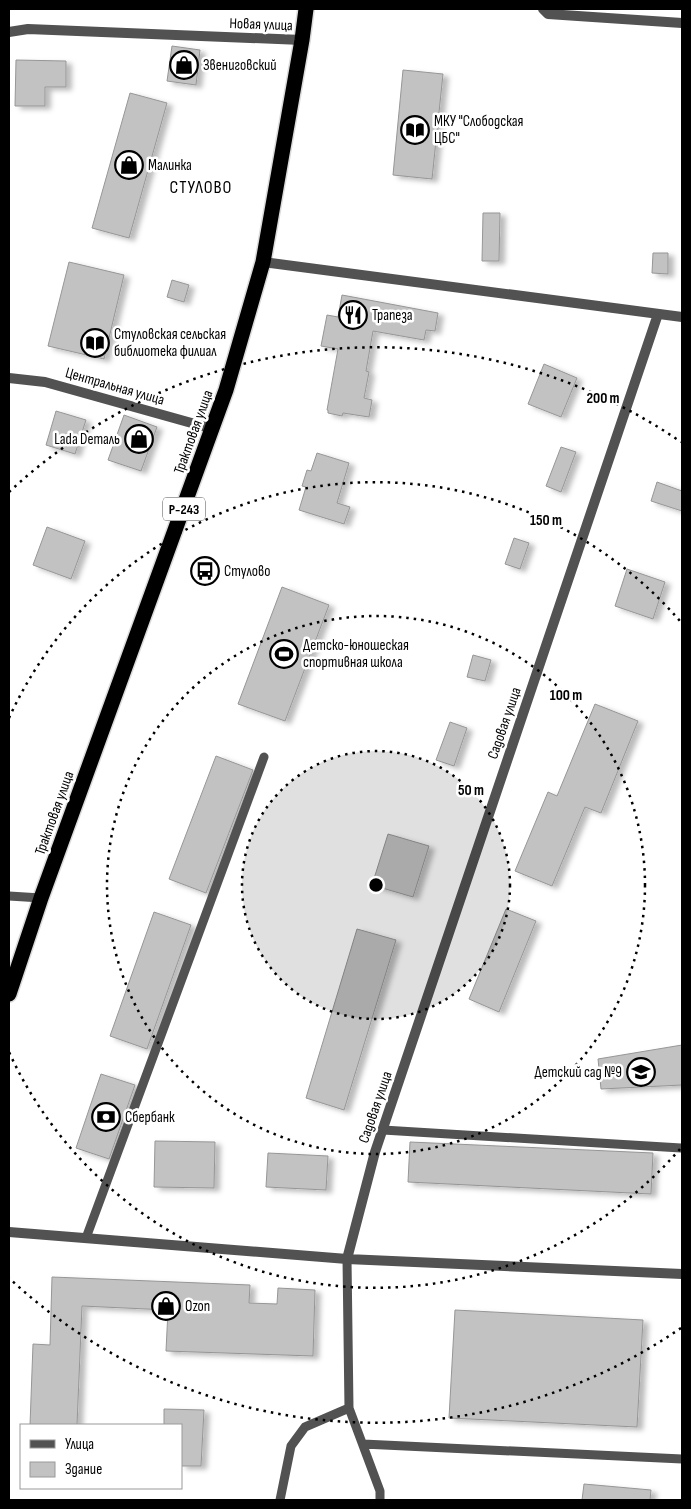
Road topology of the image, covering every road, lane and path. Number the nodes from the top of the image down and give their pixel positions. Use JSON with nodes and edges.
{"nodes":[{"id":1,"x":306,"y":9,"type":"edge"},
{"id":2,"x":543,"y":9,"type":"edge"},
{"id":3,"x":682,"y":23,"type":"edge"},
{"id":4,"x":9,"y":32,"type":"edge"},
{"id":5,"x":302,"y":40,"type":"junction"},
{"id":6,"x":263,"y":262,"type":"junction"},
{"id":7,"x":658,"y":314,"type":"junction"},
{"id":8,"x":682,"y":317,"type":"edge"},
{"id":9,"x":9,"y":378,"type":"edge"},
{"id":10,"x":213,"y":429,"type":"junction"},
{"id":11,"x":264,"y":757,"type":"dead end"},
{"id":12,"x":9,"y":896,"type":"edge"},
{"id":13,"x":41,"y":898,"type":"junction"},
{"id":14,"x":9,"y":994,"type":"edge"},
{"id":15,"x":383,"y":1130,"type":"junction"},
{"id":16,"x":681,"y":1148,"type":"edge"},
{"id":17,"x":9,"y":1232,"type":"edge"},
{"id":18,"x":86,"y":1238,"type":"junction"},
{"id":19,"x":347,"y":1259,"type":"junction"},
{"id":20,"x":682,"y":1274,"type":"edge"},
{"id":21,"x":349,"y":1408,"type":"junction"},
{"id":22,"x":363,"y":1444,"type":"junction"},
{"id":23,"x":682,"y":1459,"type":"edge"},
{"id":24,"x":280,"y":1500,"type":"edge"},
{"id":25,"x":380,"y":1500,"type":"edge"}],
"edges":[{"from":1,"to":5,"type":"highway","name":"Трактовая улица","number":"Р-243"},
{"from":2,"to":3,"type":"street"},
{"from":4,"to":5,"type":"street","name":"Новая улица"},
{"from":5,"to":6,"type":"highway","name":"Трактовая улица","number":"Р-243"},
{"from":6,"to":7,"type":"street"},
{"from":6,"to":10,"type":"highway","name":"Трактовая улица","number":"Р-243"},
{"from":7,"to":8,"type":"street"},
{"from":7,"to":15,"type":"street","name":"Садовая улица"},
{"from":9,"to":10,"type":"street","name":"Центральная улица"},
{"from":10,"to":13,"type":"highway","name":"Трактовая улица","number":"Р-243"},
{"from":11,"to":18,"type":"lane"},
{"from":12,"to":13,"type":"lane"},
{"from":13,"to":14,"type":"highway","name":"Трактовая улица","number":"Р-243"},
{"from":15,"to":16,"type":"lane"},
{"from":15,"to":19,"type":"street","name":"Садовая улица"},
{"from":17,"to":18,"type":"street"},
{"from":18,"to":19,"type":"street"},
{"from":19,"to":20,"type":"street"},
{"from":19,"to":21,"type":"lane"},
{"from":21,"to":22,"type":"lane"},
{"from":21,"to":24,"type":"lane"},
{"from":22,"to":23,"type":"lane"},
{"from":22,"to":25,"type":"lane"}]}
